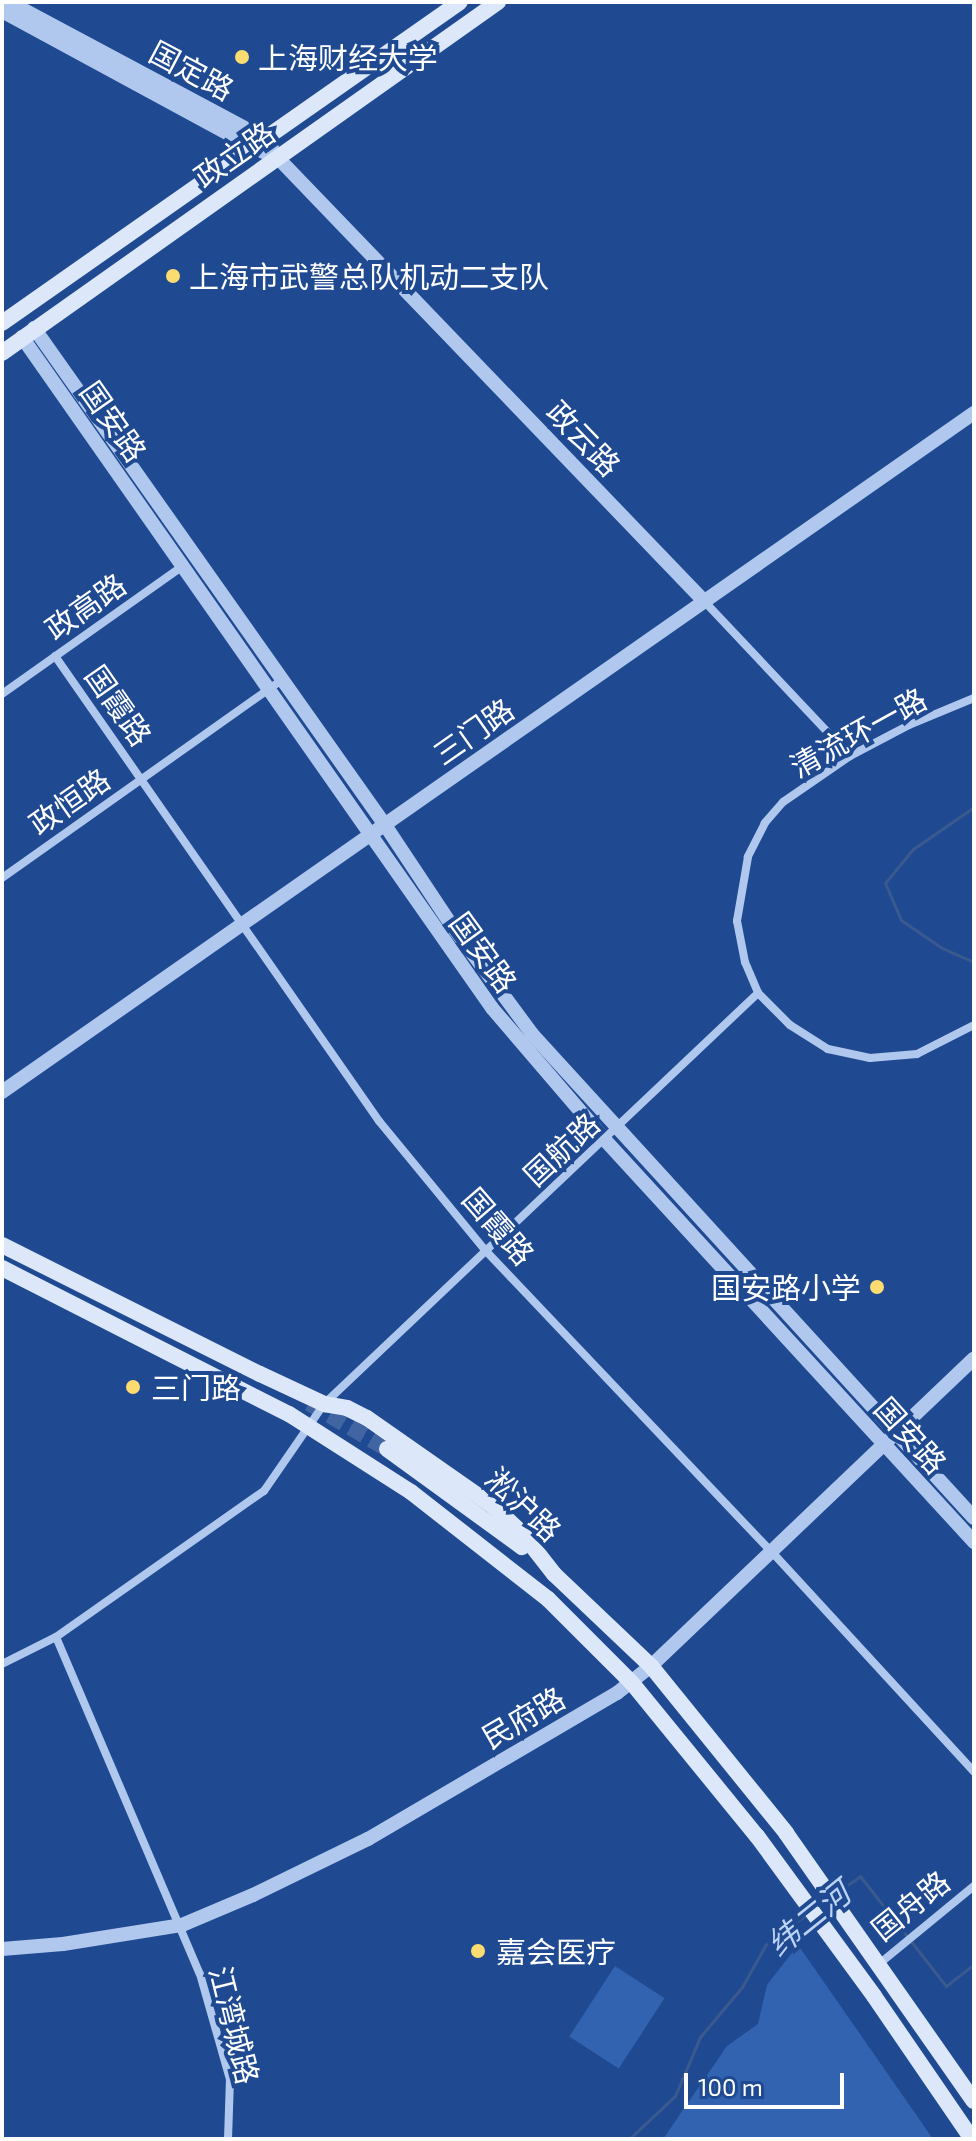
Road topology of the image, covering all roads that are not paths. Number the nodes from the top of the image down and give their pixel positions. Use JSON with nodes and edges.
{"nodes":[{"id":1,"x":9,"y":2,"type":"edge"},
{"id":2,"x":460,"y":2,"type":"edge"},
{"id":3,"x":498,"y":2,"type":"edge"},
{"id":4,"x":2,"y":11,"type":"edge"},
{"id":5,"x":260,"y":144,"type":"junction"},
{"id":6,"x":278,"y":158,"type":"junction"},
{"id":7,"x":2,"y":323,"type":"edge"},
{"id":8,"x":28,"y":333,"type":"junction"},
{"id":9,"x":2,"y":353,"type":"edge"},
{"id":10,"x":974,"y":413,"type":"edge"},
{"id":11,"x":189,"y":562,"type":"junction"},
{"id":12,"x":704,"y":601,"type":"junction"},
{"id":13,"x":55,"y":656,"type":"junction"},
{"id":14,"x":280,"y":681,"type":"junction"},
{"id":15,"x":267,"y":690,"type":"junction"},
{"id":16,"x":2,"y":694,"type":"edge"},
{"id":17,"x":974,"y":698,"type":"edge"},
{"id":18,"x":850,"y":756,"type":"junction"},
{"id":19,"x":141,"y":780,"type":"junction"},
{"id":20,"x":385,"y":825,"type":"junction"},
{"id":21,"x":371,"y":835,"type":"junction"},
{"id":22,"x":2,"y":878,"type":"edge"},
{"id":23,"x":242,"y":924,"type":"junction"},
{"id":24,"x":758,"y":993,"type":"junction"},
{"id":25,"x":974,"y":1025,"type":"edge"},
{"id":26,"x":2,"y":1092,"type":"edge"},
{"id":27,"x":616,"y":1129,"type":"junction"},
{"id":28,"x":605,"y":1140,"type":"junction"},
{"id":29,"x":2,"y":1245,"type":"edge"},
{"id":30,"x":487,"y":1252,"type":"junction"},
{"id":31,"x":2,"y":1268,"type":"edge"},
{"id":32,"x":974,"y":1358,"type":"edge"},
{"id":33,"x":324,"y":1404,"type":"junction"},
{"id":34,"x":310,"y":1427,"type":"junction"},
{"id":35,"x":896,"y":1432,"type":"junction"},
{"id":36,"x":885,"y":1444,"type":"junction"},
{"id":37,"x":974,"y":1518,"type":"edge"},
{"id":38,"x":974,"y":1542,"type":"edge"},
{"id":39,"x":771,"y":1551,"type":"junction"},
{"id":40,"x":554,"y":1574,"type":"junction"},
{"id":41,"x":548,"y":1599,"type":"junction"},
{"id":42,"x":56,"y":1637,"type":"junction"},
{"id":43,"x":2,"y":1664,"type":"edge"},
{"id":44,"x":651,"y":1666,"type":"junction"},
{"id":45,"x":632,"y":1683,"type":"junction"},
{"id":46,"x":974,"y":1772,"type":"edge"},
{"id":47,"x":974,"y":1886,"type":"edge"},
{"id":48,"x":182,"y":1925,"type":"junction"},
{"id":49,"x":2,"y":1949,"type":"edge"},
{"id":50,"x":878,"y":1964,"type":"junction"},
{"id":51,"x":860,"y":1977,"type":"junction"},
{"id":52,"x":974,"y":2101,"type":"edge"},
{"id":53,"x":228,"y":2139,"type":"edge"},
{"id":54,"x":972,"y":2139,"type":"edge"}],
"edges":[{"from":1,"to":5,"type":"street","name":"国定路"},
{"from":2,"to":5,"type":"main road","name":"政立路"},
{"from":3,"to":6,"type":"main road","name":"政立路"},
{"from":4,"to":5,"type":"street","name":"国定路"},
{"from":5,"to":6,"type":"street","name":"国定路"},
{"from":5,"to":7,"type":"main road","name":"政立路"},
{"from":6,"to":8,"type":"main road","name":"政立路"},
{"from":6,"to":12,"type":"street","name":"政云路"},
{"from":8,"to":9,"type":"main road","name":"政立路"},
{"from":8,"to":11,"type":"street","name":"国安路"},
{"from":10,"to":12,"type":"street","name":"三门路"},
{"from":11,"to":13,"type":"street","name":"政高路"},
{"from":11,"to":14,"type":"street","name":"国安路"},
{"from":11,"to":15,"type":"street","name":"国安路"},
{"from":12,"to":18,"type":"street","name":"政云路"},
{"from":12,"to":20,"type":"street","name":"三门路"},
{"from":13,"to":16,"type":"street","name":"政高路"},
{"from":13,"to":19,"type":"street","name":"国霞路"},
{"from":14,"to":15,"type":"street","name":"政恒路"},
{"from":14,"to":20,"type":"street","name":"国安路"},
{"from":15,"to":19,"type":"street","name":"政恒路"},
{"from":15,"to":21,"type":"street","name":"国安路"},
{"from":17,"to":18,"type":"street","name":"清流环一路"},
{"from":18,"to":24,"type":"street","name":"清流环一路"},
{"from":19,"to":22,"type":"street","name":"政恒路"},
{"from":19,"to":23,"type":"street","name":"国霞路"},
{"from":20,"to":21,"type":"street","name":"三门路"},
{"from":20,"to":27,"type":"street","name":"国安路"},
{"from":21,"to":23,"type":"street","name":"三门路"},
{"from":21,"to":28,"type":"street","name":"国安路"},
{"from":23,"to":26,"type":"street","name":"三门路"},
{"from":23,"to":30,"type":"street","name":"国霞路"},
{"from":24,"to":25,"type":"street","name":"清流环一路"},
{"from":24,"to":27,"type":"street","name":"国航路"},
{"from":27,"to":28,"type":"street","name":"国航路"},
{"from":27,"to":35,"type":"street","name":"国安路"},
{"from":28,"to":30,"type":"street","name":"国航路"},
{"from":28,"to":36,"type":"street","name":"国安路"},
{"from":29,"to":33,"type":"main road","name":"淞沪路"},
{"from":30,"to":33,"type":"street","name":"国航路"},
{"from":30,"to":39,"type":"street","name":"国霞路"},
{"from":31,"to":34,"type":"main road","name":"淞沪路"},
{"from":32,"to":35,"type":"street","name":"民府路"},
{"from":33,"to":34,"type":"street","name":"国航路"},
{"from":33,"to":40,"type":"main road","name":"淞沪路"},
{"from":34,"to":41,"type":"main road","name":"淞沪路"},
{"from":34,"to":42,"type":"street","name":"国航路"},
{"from":35,"to":36,"type":"street","name":"民府路"},
{"from":35,"to":37,"type":"street","name":"国安路"},
{"from":36,"to":38,"type":"street","name":"国安路"},
{"from":36,"to":39,"type":"street","name":"民府路"},
{"from":39,"to":44,"type":"street","name":"民府路"},
{"from":39,"to":46,"type":"street","name":"国霞路"},
{"from":40,"to":41,"type":"main road"},
{"from":40,"to":44,"type":"main road","name":"淞沪路"},
{"from":41,"to":45,"type":"main road","name":"淞沪路"},
{"from":42,"to":43,"type":"street","name":"国航路"},
{"from":42,"to":48,"type":"street","name":"江湾城路"},
{"from":44,"to":45,"type":"street","name":"民府路"},
{"from":44,"to":50,"type":"main road","name":"淞沪路"},
{"from":45,"to":48,"type":"street","name":"民府路"},
{"from":45,"to":51,"type":"main road","name":"淞沪路"},
{"from":47,"to":50,"type":"street","name":"国舟路"},
{"from":48,"to":49,"type":"street","name":"民府路"},
{"from":48,"to":53,"type":"street","name":"江湾城路"},
{"from":50,"to":51,"type":"street"},
{"from":50,"to":52,"type":"main road","name":"淞沪路"},
{"from":51,"to":54,"type":"main road","name":"淞沪路"}]}
